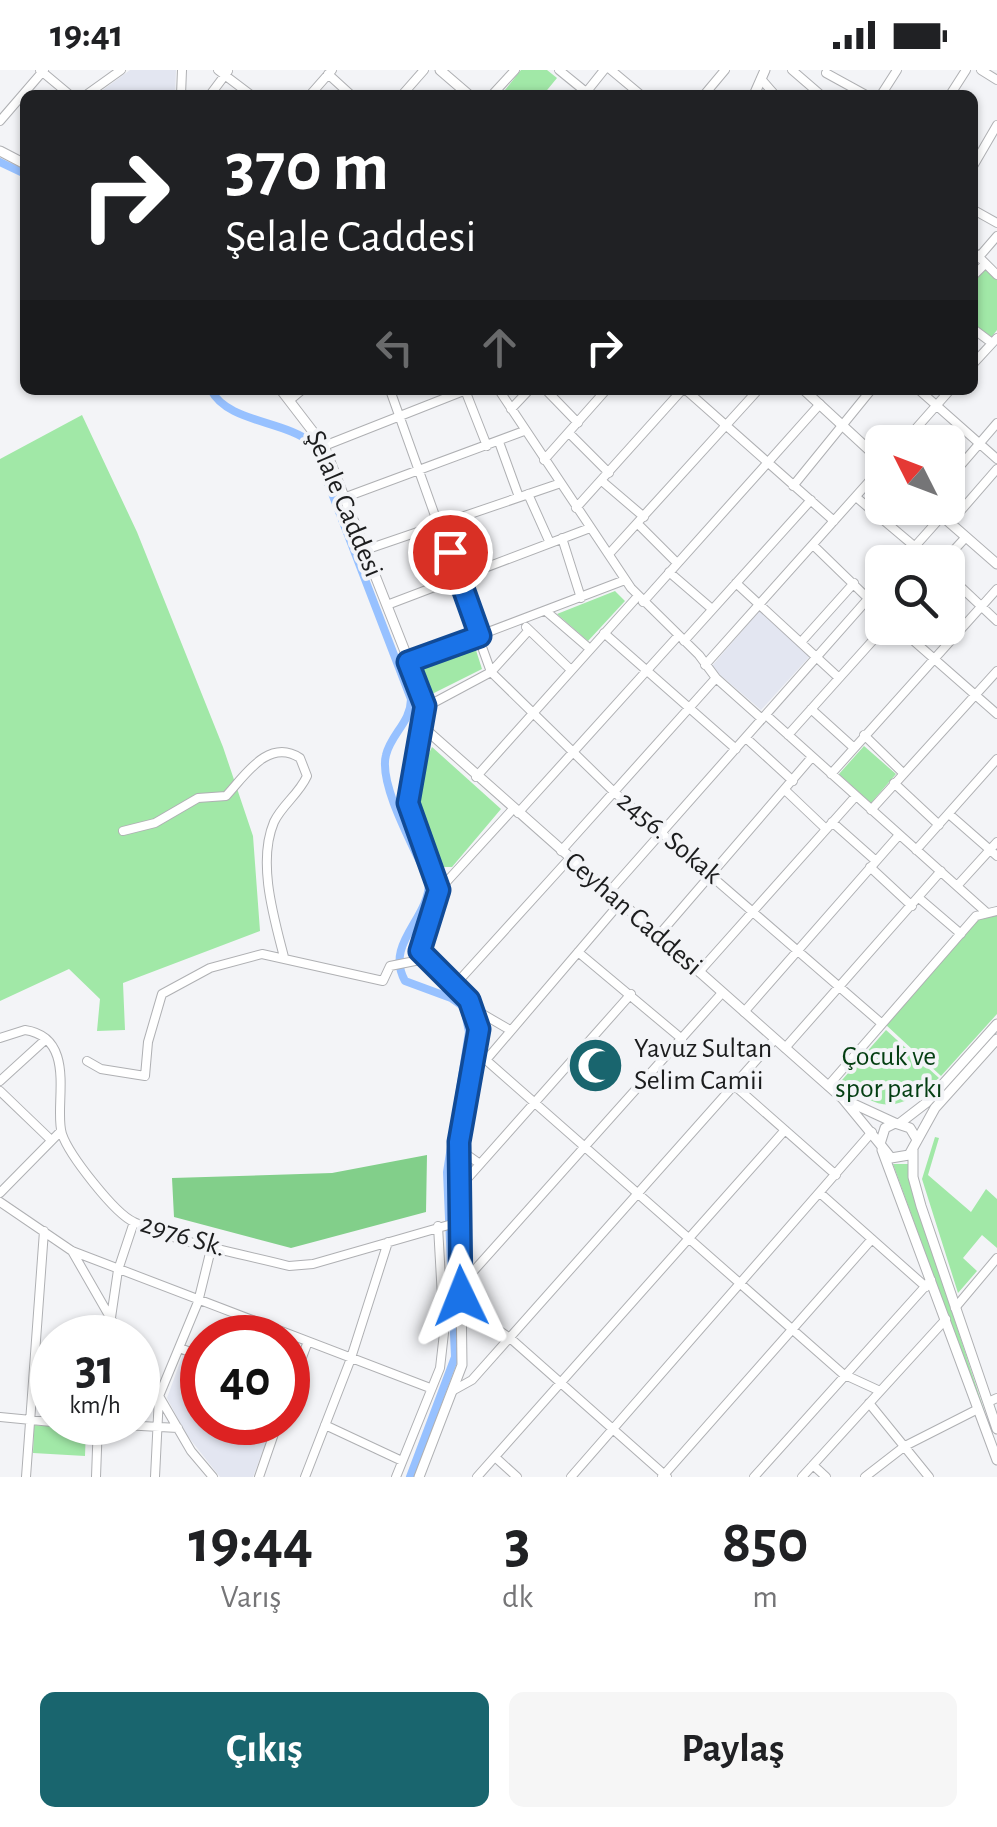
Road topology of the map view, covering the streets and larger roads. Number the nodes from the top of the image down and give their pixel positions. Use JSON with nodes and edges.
{"nodes":[{"id":1,"x":121,"y":70,"type":"edge"},
{"id":2,"x":424,"y":70,"type":"edge"},
{"id":3,"x":440,"y":70,"type":"edge"},
{"id":4,"x":514,"y":70,"type":"edge"},
{"id":5,"x":558,"y":70,"type":"edge"},
{"id":6,"x":608,"y":70,"type":"edge"},
{"id":7,"x":725,"y":70,"type":"edge"},
{"id":8,"x":792,"y":70,"type":"edge"},
{"id":9,"x":981,"y":70,"type":"edge"},
{"id":10,"x":42,"y":71,"type":"edge"},
{"id":11,"x":224,"y":71,"type":"edge"},
{"id":12,"x":827,"y":71,"type":"edge"},
{"id":13,"x":997,"y":80,"type":"edge"},
{"id":14,"x":26,"y":90,"type":"edge"},
{"id":15,"x":64,"y":90,"type":"edge"},
{"id":16,"x":93,"y":90,"type":"edge"},
{"id":17,"x":245,"y":90,"type":"edge"},
{"id":18,"x":406,"y":90,"type":"edge"},
{"id":19,"x":463,"y":90,"type":"edge"},
{"id":20,"x":496,"y":90,"type":"edge"},
{"id":21,"x":580,"y":90,"type":"edge"},
{"id":22,"x":589,"y":90,"type":"edge"},
{"id":23,"x":634,"y":90,"type":"edge"},
{"id":24,"x":708,"y":90,"type":"edge"},
{"id":25,"x":816,"y":90,"type":"edge"},
{"id":26,"x":858,"y":90,"type":"edge"},
{"id":27,"x":20,"y":97,"type":"edge"},
{"id":28,"x":0,"y":120,"type":"edge"},
{"id":29,"x":997,"y":125,"type":"edge"},
{"id":30,"x":978,"y":158,"type":"edge"},
{"id":31,"x":997,"y":237,"type":"edge"},
{"id":32,"x":978,"y":258,"type":"edge"},
{"id":33,"x":997,"y":275,"type":"edge"},
{"id":34,"x":288,"y":395,"type":"edge"},
{"id":35,"x":392,"y":395,"type":"edge"},
{"id":36,"x":454,"y":395,"type":"edge"},
{"id":37,"x":468,"y":395,"type":"edge"},
{"id":38,"x":502,"y":395,"type":"edge"},
{"id":39,"x":524,"y":395,"type":"edge"},
{"id":40,"x":551,"y":395,"type":"edge"},
{"id":41,"x":602,"y":395,"type":"edge"},
{"id":42,"x":679,"y":395,"type":"edge"},
{"id":43,"x":690,"y":395,"type":"edge"},
{"id":44,"x":753,"y":395,"type":"edge"},
{"id":45,"x":810,"y":395,"type":"edge"},
{"id":46,"x":867,"y":395,"type":"edge"},
{"id":47,"x":925,"y":395,"type":"edge"},
{"id":48,"x":945,"y":395,"type":"edge"},
{"id":49,"x":820,"y":404,"type":"junction"},
{"id":50,"x":936,"y":405,"type":"junction"},
{"id":51,"x":511,"y":410,"type":"junction"},
{"id":52,"x":400,"y":418,"type":"junction"},
{"id":53,"x":578,"y":422,"type":"junction"},
{"id":54,"x":997,"y":423,"type":"edge"},
{"id":55,"x":842,"y":424,"type":"junction"},
{"id":56,"x":919,"y":425,"type":"edge"},
{"id":57,"x":724,"y":426,"type":"junction"},
{"id":58,"x":524,"y":431,"type":"junction"},
{"id":59,"x":569,"y":433,"type":"junction"},
{"id":60,"x":499,"y":442,"type":"junction"},
{"id":61,"x":979,"y":443,"type":"junction"},
{"id":62,"x":324,"y":446,"type":"junction"},
{"id":63,"x":487,"y":446,"type":"junction"},
{"id":64,"x":865,"y":447,"type":"edge"},
{"id":65,"x":997,"y":459,"type":"edge"},
{"id":66,"x":544,"y":460,"type":"junction"},
{"id":67,"x":965,"y":460,"type":"edge"},
{"id":68,"x":767,"y":463,"type":"junction"},
{"id":69,"x":421,"y":469,"type":"junction"},
{"id":70,"x":997,"y":469,"type":"edge"},
{"id":71,"x":609,"y":472,"type":"junction"},
{"id":72,"x":603,"y":482,"type":"junction"},
{"id":73,"x":558,"y":484,"type":"junction"},
{"id":74,"x":793,"y":486,"type":"junction"},
{"id":75,"x":865,"y":486,"type":"edge"},
{"id":76,"x":524,"y":496,"type":"junction"},
{"id":77,"x":346,"y":497,"type":"junction"},
{"id":78,"x":856,"y":497,"type":"junction"},
{"id":79,"x":811,"y":500,"type":"junction"},
{"id":80,"x":965,"y":500,"type":"edge"},
{"id":81,"x":576,"y":508,"type":"junction"},
{"id":82,"x":641,"y":520,"type":"junction"},
{"id":83,"x":834,"y":521,"type":"junction"},
{"id":84,"x":441,"y":525,"type":"junction"},
{"id":85,"x":939,"y":525,"type":"edge"},
{"id":86,"x":953,"y":525,"type":"edge"},
{"id":87,"x":590,"y":528,"type":"junction"},
{"id":88,"x":966,"y":536,"type":"junction"},
{"id":89,"x":562,"y":538,"type":"junction"},
{"id":90,"x":550,"y":543,"type":"junction"},
{"id":91,"x":813,"y":545,"type":"junction"},
{"id":92,"x":911,"y":545,"type":"edge"},
{"id":93,"x":917,"y":545,"type":"edge"},
{"id":94,"x":958,"y":545,"type":"edge"},
{"id":95,"x":366,"y":550,"type":"junction"},
{"id":96,"x":609,"y":554,"type":"junction"},
{"id":97,"x":677,"y":563,"type":"junction"},
{"id":98,"x":997,"y":564,"type":"edge"},
{"id":99,"x":670,"y":572,"type":"junction"},
{"id":100,"x":459,"y":579,"type":"junction"},
{"id":101,"x":626,"y":580,"type":"junction"},
{"id":102,"x":736,"y":583,"type":"junction"},
{"id":103,"x":854,"y":583,"type":"junction"},
{"id":104,"x":997,"y":589,"type":"edge"},
{"id":105,"x":965,"y":592,"type":"edge"},
{"id":106,"x":865,"y":596,"type":"edge"},
{"id":107,"x":581,"y":598,"type":"junction"},
{"id":108,"x":641,"y":599,"type":"junction"},
{"id":109,"x":865,"y":602,"type":"edge"},
{"id":110,"x":760,"y":604,"type":"junction"},
{"id":111,"x":387,"y":605,"type":"junction"},
{"id":112,"x":980,"y":606,"type":"junction"},
{"id":113,"x":712,"y":609,"type":"junction"},
{"id":114,"x":547,"y":612,"type":"junction"},
{"id":115,"x":520,"y":621,"type":"junction"},
{"id":116,"x":997,"y":621,"type":"edge"},
{"id":117,"x":529,"y":630,"type":"junction"},
{"id":118,"x":604,"y":633,"type":"junction"},
{"id":119,"x":480,"y":636,"type":"junction"},
{"id":120,"x":681,"y":638,"type":"junction"},
{"id":121,"x":802,"y":642,"type":"junction"},
{"id":122,"x":869,"y":645,"type":"edge"},
{"id":123,"x":919,"y":645,"type":"edge"},
{"id":124,"x":590,"y":648,"type":"junction"},
{"id":125,"x":818,"y":656,"type":"junction"},
{"id":126,"x":934,"y":658,"type":"junction"},
{"id":127,"x":408,"y":662,"type":"junction"},
{"id":128,"x":705,"y":665,"type":"junction"},
{"id":129,"x":570,"y":669,"type":"junction"},
{"id":130,"x":646,"y":671,"type":"junction"},
{"id":131,"x":997,"y":671,"type":"edge"},
{"id":132,"x":490,"y":672,"type":"junction"},
{"id":133,"x":716,"y":678,"type":"junction"},
{"id":134,"x":839,"y":678,"type":"junction"},
{"id":135,"x":976,"y":694,"type":"junction"},
{"id":136,"x":435,"y":702,"type":"dead end"},
{"id":137,"x":689,"y":708,"type":"junction"},
{"id":138,"x":811,"y":710,"type":"junction"},
{"id":139,"x":529,"y":714,"type":"junction"},
{"id":140,"x":997,"y":714,"type":"edge"},
{"id":141,"x":764,"y":717,"type":"junction"},
{"id":142,"x":424,"y":726,"type":"junction"},
{"id":143,"x":864,"y":735,"type":"junction"},
{"id":144,"x":788,"y":736,"type":"junction"},
{"id":145,"x":746,"y":738,"type":"junction"},
{"id":146,"x":853,"y":747,"type":"junction"},
{"id":147,"x":736,"y":749,"type":"junction"},
{"id":148,"x":572,"y":754,"type":"junction"},
{"id":149,"x":812,"y":757,"type":"junction"},
{"id":150,"x":997,"y":759,"type":"edge"},
{"id":151,"x":903,"y":773,"type":"junction"},
{"id":152,"x":831,"y":774,"type":"junction"},
{"id":153,"x":476,"y":777,"type":"junction"},
{"id":154,"x":793,"y":780,"type":"junction"},
{"id":155,"x":894,"y":783,"type":"junction"},
{"id":156,"x":784,"y":790,"type":"junction"},
{"id":157,"x":613,"y":791,"type":"junction"},
{"id":158,"x":854,"y":796,"type":"junction"},
{"id":159,"x":870,"y":810,"type":"junction"},
{"id":160,"x":516,"y":811,"type":"junction"},
{"id":161,"x":949,"y":814,"type":"junction"},
{"id":162,"x":939,"y":825,"type":"junction"},
{"id":163,"x":829,"y":826,"type":"junction"},
{"id":164,"x":123,"y":830,"type":"dead end"},
{"id":165,"x":661,"y":833,"type":"junction"},
{"id":166,"x":899,"y":835,"type":"junction"},
{"id":167,"x":997,"y":842,"type":"edge"},
{"id":168,"x":916,"y":850,"type":"junction"},
{"id":169,"x":993,"y":853,"type":"edge"},
{"id":170,"x":566,"y":855,"type":"junction"},
{"id":171,"x":873,"y":864,"type":"junction"},
{"id":172,"x":942,"y":872,"type":"junction"},
{"id":173,"x":712,"y":874,"type":"junction"},
{"id":174,"x":957,"y":886,"type":"junction"},
{"id":175,"x":439,"y":890,"type":"junction"},
{"id":176,"x":608,"y":892,"type":"junction"},
{"id":177,"x":919,"y":898,"type":"junction"},
{"id":178,"x":620,"y":902,"type":"junction"},
{"id":179,"x":912,"y":906,"type":"junction"},
{"id":180,"x":754,"y":912,"type":"junction"},
{"id":181,"x":992,"y":912,"type":"edge"},
{"id":182,"x":962,"y":934,"type":"junction"},
{"id":183,"x":658,"y":936,"type":"junction"},
{"id":184,"x":798,"y":950,"type":"junction"},
{"id":185,"x":578,"y":952,"type":"junction"},
{"id":186,"x":284,"y":957,"type":"junction"},
{"id":187,"x":424,"y":958,"type":"junction"},
{"id":188,"x":699,"y":972,"type":"junction"},
{"id":189,"x":454,"y":986,"type":"junction"},
{"id":190,"x":840,"y":987,"type":"junction"},
{"id":191,"x":722,"y":992,"type":"junction"},
{"id":192,"x":631,"y":994,"type":"junction"},
{"id":193,"x":474,"y":1009,"type":"junction"},
{"id":194,"x":744,"y":1012,"type":"junction"},
{"id":195,"x":881,"y":1023,"type":"junction"},
{"id":196,"x":997,"y":1024,"type":"edge"},
{"id":197,"x":510,"y":1030,"type":"junction"},
{"id":198,"x":0,"y":1038,"type":"edge"},
{"id":199,"x":682,"y":1039,"type":"junction"},
{"id":200,"x":775,"y":1039,"type":"junction"},
{"id":201,"x":997,"y":1039,"type":"edge"},
{"id":202,"x":45,"y":1040,"type":"junction"},
{"id":203,"x":784,"y":1048,"type":"junction"},
{"id":204,"x":486,"y":1060,"type":"junction"},
{"id":205,"x":88,"y":1061,"type":"dead end"},
{"id":206,"x":473,"y":1064,"type":"junction"},
{"id":207,"x":0,"y":1080,"type":"edge"},
{"id":208,"x":735,"y":1086,"type":"junction"},
{"id":209,"x":828,"y":1086,"type":"junction"},
{"id":210,"x":0,"y":1091,"type":"edge"},
{"id":211,"x":843,"y":1099,"type":"junction"},
{"id":212,"x":535,"y":1103,"type":"junction"},
{"id":213,"x":897,"y":1123,"type":"junction"},
{"id":214,"x":785,"y":1130,"type":"junction"},
{"id":215,"x":60,"y":1132,"type":"junction"},
{"id":216,"x":872,"y":1132,"type":"junction"},
{"id":217,"x":916,"y":1138,"type":"junction"},
{"id":218,"x":50,"y":1139,"type":"junction"},
{"id":219,"x":588,"y":1147,"type":"junction"},
{"id":220,"x":881,"y":1147,"type":"junction"},
{"id":221,"x":459,"y":1149,"type":"junction"},
{"id":222,"x":913,"y":1150,"type":"junction"},
{"id":223,"x":480,"y":1164,"type":"junction"},
{"id":224,"x":836,"y":1174,"type":"junction"},
{"id":225,"x":458,"y":1189,"type":"junction"},
{"id":226,"x":638,"y":1192,"type":"junction"},
{"id":227,"x":0,"y":1193,"type":"edge"},
{"id":228,"x":820,"y":1194,"type":"junction"},
{"id":229,"x":0,"y":1202,"type":"edge"},
{"id":230,"x":134,"y":1222,"type":"junction"},
{"id":231,"x":459,"y":1222,"type":"junction"},
{"id":232,"x":438,"y":1226,"type":"junction"},
{"id":233,"x":44,"y":1231,"type":"junction"},
{"id":234,"x":689,"y":1238,"type":"junction"},
{"id":235,"x":872,"y":1240,"type":"junction"},
{"id":236,"x":388,"y":1242,"type":"junction"},
{"id":237,"x":212,"y":1245,"type":"junction"},
{"id":238,"x":72,"y":1252,"type":"junction"},
{"id":239,"x":997,"y":1258,"type":"edge"},
{"id":240,"x":118,"y":1270,"type":"junction"},
{"id":241,"x":929,"y":1283,"type":"junction"},
{"id":242,"x":461,"y":1285,"type":"junction"},
{"id":243,"x":740,"y":1285,"type":"junction"},
{"id":244,"x":198,"y":1302,"type":"junction"},
{"id":245,"x":462,"y":1305,"type":"junction"},
{"id":246,"x":954,"y":1308,"type":"junction"},
{"id":247,"x":106,"y":1315,"type":"edge"},
{"id":248,"x":111,"y":1315,"type":"edge"},
{"id":249,"x":193,"y":1315,"type":"edge"},
{"id":250,"x":231,"y":1315,"type":"edge"},
{"id":251,"x":946,"y":1319,"type":"junction"},
{"id":252,"x":791,"y":1330,"type":"junction"},
{"id":253,"x":510,"y":1338,"type":"junction"},
{"id":254,"x":310,"y":1346,"type":"edge"},
{"id":255,"x":180,"y":1348,"type":"edge"},
{"id":256,"x":350,"y":1361,"type":"junction"},
{"id":257,"x":843,"y":1374,"type":"junction"},
{"id":258,"x":560,"y":1384,"type":"junction"},
{"id":259,"x":430,"y":1388,"type":"junction"},
{"id":260,"x":454,"y":1390,"type":"junction"},
{"id":261,"x":880,"y":1390,"type":"junction"},
{"id":262,"x":160,"y":1394,"type":"edge"},
{"id":263,"x":160,"y":1398,"type":"edge"},
{"id":264,"x":868,"y":1403,"type":"junction"},
{"id":265,"x":988,"y":1403,"type":"edge"},
{"id":266,"x":0,"y":1417,"type":"edge"},
{"id":267,"x":28,"y":1420,"type":"junction"},
{"id":268,"x":325,"y":1424,"type":"junction"},
{"id":269,"x":160,"y":1428,"type":"edge"},
{"id":270,"x":178,"y":1428,"type":"junction"},
{"id":271,"x":614,"y":1429,"type":"junction"},
{"id":272,"x":997,"y":1429,"type":"edge"},
{"id":273,"x":97,"y":1445,"type":"edge"},
{"id":274,"x":156,"y":1445,"type":"edge"},
{"id":275,"x":270,"y":1445,"type":"edge"},
{"id":276,"x":905,"y":1446,"type":"junction"},
{"id":277,"x":496,"y":1457,"type":"junction"},
{"id":278,"x":997,"y":1460,"type":"edge"},
{"id":279,"x":402,"y":1461,"type":"junction"},
{"id":280,"x":813,"y":1464,"type":"junction"},
{"id":281,"x":664,"y":1476,"type":"edge"},
{"id":282,"x":26,"y":1477,"type":"edge"},
{"id":283,"x":96,"y":1477,"type":"edge"},
{"id":284,"x":155,"y":1477,"type":"edge"},
{"id":285,"x":213,"y":1477,"type":"edge"},
{"id":286,"x":258,"y":1477,"type":"edge"},
{"id":287,"x":305,"y":1477,"type":"edge"},
{"id":288,"x":396,"y":1477,"type":"edge"},
{"id":289,"x":419,"y":1477,"type":"edge"},
{"id":290,"x":477,"y":1477,"type":"edge"},
{"id":291,"x":518,"y":1477,"type":"edge"},
{"id":292,"x":571,"y":1477,"type":"edge"},
{"id":293,"x":754,"y":1477,"type":"edge"},
{"id":294,"x":802,"y":1477,"type":"edge"},
{"id":295,"x":826,"y":1477,"type":"edge"},
{"id":296,"x":865,"y":1477,"type":"edge"},
{"id":297,"x":929,"y":1477,"type":"edge"}],
"edges":[{"from":1,"to":16,"type":"street"},
{"from":2,"to":18,"type":"street"},
{"from":3,"to":19,"type":"street"},
{"from":4,"to":20,"type":"street"},
{"from":5,"to":21,"type":"street"},
{"from":6,"to":22,"type":"street"},
{"from":6,"to":23,"type":"street"},
{"from":7,"to":24,"type":"street"},
{"from":8,"to":25,"type":"street"},
{"from":9,"to":13,"type":"street"},
{"from":10,"to":14,"type":"street"},
{"from":10,"to":15,"type":"street"},
{"from":11,"to":17,"type":"street"},
{"from":12,"to":26,"type":"street"},
{"from":27,"to":28,"type":"street"},
{"from":29,"to":30,"type":"street"},
{"from":31,"to":32,"type":"street"},
{"from":32,"to":33,"type":"street"},
{"from":34,"to":62,"type":"street","name":"Şelale Caddesi"},
{"from":35,"to":52,"type":"street","name":"2456. Sokak"},
{"from":36,"to":52,"type":"street"},
{"from":37,"to":63,"type":"street"},
{"from":38,"to":51,"type":"street"},
{"from":39,"to":51,"type":"street"},
{"from":40,"to":53,"type":"street"},
{"from":41,"to":53,"type":"street"},
{"from":42,"to":71,"type":"street"},
{"from":43,"to":57,"type":"street"},
{"from":44,"to":57,"type":"street"},
{"from":45,"to":49,"type":"street"},
{"from":46,"to":55,"type":"street"},
{"from":47,"to":50,"type":"street"},
{"from":48,"to":50,"type":"street"},
{"from":49,"to":55,"type":"street"},
{"from":49,"to":68,"type":"street"},
{"from":50,"to":56,"type":"street"},
{"from":50,"to":61,"type":"street"},
{"from":51,"to":58,"type":"street"},
{"from":52,"to":62,"type":"street"},
{"from":52,"to":69,"type":"street","name":"2456. Sokak"},
{"from":53,"to":59,"type":"street"},
{"from":54,"to":61,"type":"street"},
{"from":55,"to":64,"type":"street"},
{"from":55,"to":74,"type":"street"},
{"from":57,"to":68,"type":"street"},
{"from":57,"to":82,"type":"street"},
{"from":58,"to":60,"type":"street"},
{"from":58,"to":66,"type":"street"},
{"from":59,"to":66,"type":"street"},
{"from":59,"to":71,"type":"street"},
{"from":60,"to":63,"type":"street"},
{"from":60,"to":76,"type":"street"},
{"from":61,"to":65,"type":"street"},
{"from":61,"to":67,"type":"street"},
{"from":62,"to":77,"type":"street","name":"Şelale Caddesi"},
{"from":63,"to":69,"type":"street"},
{"from":66,"to":73,"type":"street"},
{"from":68,"to":74,"type":"street"},
{"from":68,"to":97,"type":"street"},
{"from":69,"to":77,"type":"street"},
{"from":69,"to":84,"type":"street","name":"2456. Sokak"},
{"from":70,"to":80,"type":"street"},
{"from":71,"to":72,"type":"street"},
{"from":72,"to":81,"type":"street"},
{"from":72,"to":82,"type":"street"},
{"from":73,"to":76,"type":"street"},
{"from":73,"to":81,"type":"street"},
{"from":74,"to":79,"type":"street"},
{"from":75,"to":78,"type":"street"},
{"from":76,"to":84,"type":"street"},
{"from":76,"to":90,"type":"street"},
{"from":77,"to":95,"type":"street","name":"Şelale Caddesi"},
{"from":78,"to":83,"type":"street"},
{"from":78,"to":92,"type":"street"},
{"from":79,"to":83,"type":"street"},
{"from":79,"to":102,"type":"street"},
{"from":81,"to":87,"type":"street"},
{"from":82,"to":96,"type":"street"},
{"from":82,"to":97,"type":"street"},
{"from":83,"to":91,"type":"street"},
{"from":84,"to":95,"type":"street"},
{"from":84,"to":100,"type":"street","name":"2456. Sokak"},
{"from":85,"to":93,"type":"street"},
{"from":86,"to":88,"type":"street"},
{"from":87,"to":89,"type":"street"},
{"from":87,"to":96,"type":"street"},
{"from":88,"to":94,"type":"street"},
{"from":88,"to":98,"type":"street"},
{"from":89,"to":90,"type":"street"},
{"from":89,"to":107,"type":"street"},
{"from":90,"to":100,"type":"street"},
{"from":91,"to":103,"type":"street"},
{"from":91,"to":110,"type":"street"},
{"from":95,"to":111,"type":"street","name":"Şelale Caddesi"},
{"from":96,"to":101,"type":"street"},
{"from":97,"to":99,"type":"street"},
{"from":99,"to":108,"type":"street"},
{"from":99,"to":113,"type":"street"},
{"from":100,"to":111,"type":"street"},
{"from":100,"to":119,"type":"street","name":"2456. Sokak"},
{"from":101,"to":107,"type":"street"},
{"from":101,"to":108,"type":"street"},
{"from":102,"to":110,"type":"street"},
{"from":102,"to":113,"type":"street"},
{"from":103,"to":106,"type":"street"},
{"from":103,"to":121,"type":"street"},
{"from":104,"to":112,"type":"street"},
{"from":105,"to":112,"type":"street"},
{"from":107,"to":114,"type":"street"},
{"from":108,"to":118,"type":"street"},
{"from":108,"to":120,"type":"street"},
{"from":109,"to":125,"type":"street"},
{"from":110,"to":121,"type":"street"},
{"from":110,"to":128,"type":"street"},
{"from":111,"to":127,"type":"street","name":"Şelale Caddesi"},
{"from":112,"to":116,"type":"street"},
{"from":112,"to":126,"type":"street"},
{"from":113,"to":120,"type":"street"},
{"from":114,"to":115,"type":"street"},
{"from":114,"to":124,"type":"street"},
{"from":115,"to":117,"type":"street"},
{"from":115,"to":119,"type":"street"},
{"from":117,"to":129,"type":"street"},
{"from":117,"to":132,"type":"street"},
{"from":118,"to":124,"type":"street"},
{"from":118,"to":130,"type":"street"},
{"from":119,"to":127,"type":"street"},
{"from":119,"to":132,"type":"street","name":"2456. Sokak"},
{"from":120,"to":128,"type":"street"},
{"from":120,"to":130,"type":"street"},
{"from":121,"to":125,"type":"street"},
{"from":122,"to":134,"type":"street"},
{"from":123,"to":126,"type":"street"},
{"from":124,"to":129,"type":"street"},
{"from":125,"to":134,"type":"street"},
{"from":125,"to":141,"type":"street"},
{"from":126,"to":135,"type":"street"},
{"from":126,"to":143,"type":"street"},
{"from":127,"to":142,"type":"street","name":"Şelale Caddesi"},
{"from":128,"to":133,"type":"street"},
{"from":129,"to":139,"type":"street"},
{"from":130,"to":137,"type":"street"},
{"from":130,"to":148,"type":"street"},
{"from":131,"to":135,"type":"street"},
{"from":132,"to":136,"type":"street"},
{"from":132,"to":139,"type":"street","name":"2456. Sokak"},
{"from":133,"to":137,"type":"street"},
{"from":133,"to":141,"type":"street"},
{"from":134,"to":138,"type":"street"},
{"from":135,"to":140,"type":"street"},
{"from":135,"to":151,"type":"street"},
{"from":137,"to":147,"type":"street"},
{"from":137,"to":157,"type":"street"},
{"from":138,"to":144,"type":"street"},
{"from":138,"to":146,"type":"street"},
{"from":139,"to":148,"type":"street","name":"2456. Sokak"},
{"from":139,"to":153,"type":"street"},
{"from":141,"to":144,"type":"street"},
{"from":141,"to":145,"type":"street"},
{"from":142,"to":153,"type":"street","name":"Ceyhan Caddesi"},
{"from":142,"to":175,"type":"street","name":"Şelale Caddesi"},
{"from":143,"to":146,"type":"street"},
{"from":143,"to":151,"type":"street"},
{"from":144,"to":149,"type":"street"},
{"from":145,"to":147,"type":"street"},
{"from":145,"to":154,"type":"street"},
{"from":146,"to":152,"type":"street"},
{"from":147,"to":165,"type":"street"},
{"from":148,"to":157,"type":"street","name":"2456. Sokak"},
{"from":148,"to":160,"type":"street"},
{"from":149,"to":152,"type":"street"},
{"from":149,"to":154,"type":"street"},
{"from":150,"to":161,"type":"street"},
{"from":151,"to":155,"type":"street"},
{"from":152,"to":158,"type":"street"},
{"from":153,"to":160,"type":"street","name":"Ceyhan Caddesi"},
{"from":154,"to":156,"type":"street"},
{"from":155,"to":159,"type":"street"},
{"from":155,"to":162,"type":"street"},
{"from":156,"to":163,"type":"street"},
{"from":156,"to":173,"type":"street"},
{"from":157,"to":165,"type":"street","name":"2456. Sokak"},
{"from":157,"to":170,"type":"street"},
{"from":158,"to":159,"type":"street"},
{"from":158,"to":163,"type":"street"},
{"from":159,"to":166,"type":"street"},
{"from":160,"to":170,"type":"street","name":"Ceyhan Caddesi"},
{"from":160,"to":175,"type":"street"},
{"from":161,"to":162,"type":"street"},
{"from":161,"to":169,"type":"street"},
{"from":162,"to":168,"type":"street"},
{"from":163,"to":171,"type":"street"},
{"from":163,"to":180,"type":"street"},
{"from":164,"to":186,"type":"street"},
{"from":165,"to":173,"type":"street","name":"2456. Sokak"},
{"from":165,"to":176,"type":"street"},
{"from":166,"to":168,"type":"street"},
{"from":166,"to":171,"type":"street"},
{"from":167,"to":169,"type":"street"},
{"from":168,"to":172,"type":"street"},
{"from":169,"to":174,"type":"street"},
{"from":170,"to":176,"type":"street","name":"Ceyhan Caddesi"},
{"from":170,"to":189,"type":"street"},
{"from":171,"to":179,"type":"street"},
{"from":171,"to":184,"type":"street"},
{"from":172,"to":174,"type":"street"},
{"from":172,"to":177,"type":"street"},
{"from":173,"to":180,"type":"street","name":"2456. Sokak"},
{"from":173,"to":183,"type":"street"},
{"from":174,"to":181,"type":"street"},
{"from":175,"to":187,"type":"street"},
{"from":176,"to":178,"type":"street","name":"Ceyhan Caddesi"},
{"from":177,"to":179,"type":"street"},
{"from":177,"to":182,"type":"street"},
{"from":178,"to":183,"type":"street","name":"Ceyhan Caddesi"},
{"from":178,"to":185,"type":"street"},
{"from":179,"to":190,"type":"street"},
{"from":180,"to":184,"type":"street","name":"2456. Sokak"},
{"from":180,"to":188,"type":"street"},
{"from":181,"to":182,"type":"street"},
{"from":182,"to":195,"type":"street"},
{"from":183,"to":188,"type":"street","name":"Ceyhan Caddesi"},
{"from":184,"to":190,"type":"street","name":"2456. Sokak"},
{"from":184,"to":194,"type":"street"},
{"from":185,"to":192,"type":"street"},
{"from":185,"to":197,"type":"street"},
{"from":186,"to":187,"type":"street"},
{"from":186,"to":205,"type":"street"},
{"from":187,"to":189,"type":"street"},
{"from":188,"to":191,"type":"street","name":"Ceyhan Caddesi"},
{"from":189,"to":193,"type":"street"},
{"from":190,"to":195,"type":"street","name":"2456. Sokak"},
{"from":190,"to":203,"type":"street"},
{"from":191,"to":194,"type":"street","name":"Ceyhan Caddesi"},
{"from":191,"to":199,"type":"street"},
{"from":192,"to":199,"type":"street"},
{"from":192,"to":212,"type":"street"},
{"from":193,"to":197,"type":"street"},
{"from":193,"to":206,"type":"street"},
{"from":194,"to":200,"type":"street","name":"Ceyhan Caddesi"},
{"from":195,"to":209,"type":"street"},
{"from":196,"to":213,"type":"street"},
{"from":197,"to":204,"type":"street"},
{"from":198,"to":202,"type":"street"},
{"from":199,"to":219,"type":"street"},
{"from":200,"to":203,"type":"street","name":"Ceyhan Caddesi"},
{"from":200,"to":208,"type":"street"},
{"from":201,"to":217,"type":"street"},
{"from":202,"to":207,"type":"street"},
{"from":202,"to":215,"type":"street"},
{"from":203,"to":209,"type":"street","name":"Ceyhan Caddesi"},
{"from":204,"to":206,"type":"street"},
{"from":204,"to":212,"type":"street"},
{"from":206,"to":221,"type":"street"},
{"from":208,"to":214,"type":"street"},
{"from":208,"to":226,"type":"street"},
{"from":209,"to":211,"type":"street","name":"Ceyhan Caddesi"},
{"from":210,"to":218,"type":"street"},
{"from":211,"to":213,"type":"street","name":"Ceyhan Caddesi"},
{"from":211,"to":216,"type":"street","name":"Ceyhan Caddesi"},
{"from":212,"to":219,"type":"street"},
{"from":212,"to":223,"type":"street"},
{"from":213,"to":217,"type":"street"},
{"from":213,"to":220,"type":"street"},
{"from":214,"to":224,"type":"street"},
{"from":214,"to":234,"type":"street"},
{"from":215,"to":218,"type":"street"},
{"from":215,"to":230,"type":"street","name":"2976 Sk."},
{"from":216,"to":220,"type":"street","name":"Ceyhan Caddesi"},
{"from":216,"to":224,"type":"street"},
{"from":217,"to":222,"type":"street"},
{"from":218,"to":227,"type":"street"},
{"from":219,"to":226,"type":"street"},
{"from":219,"to":242,"type":"street"},
{"from":220,"to":222,"type":"street"},
{"from":220,"to":241,"type":"street","name":"Ceyhan Caddesi"},
{"from":221,"to":223,"type":"street"},
{"from":221,"to":225,"type":"street"},
{"from":222,"to":246,"type":"street","name":"Ceyhan Caddesi"},
{"from":223,"to":225,"type":"street"},
{"from":224,"to":228,"type":"street"},
{"from":225,"to":231,"type":"street"},
{"from":226,"to":234,"type":"street"},
{"from":226,"to":253,"type":"street"},
{"from":228,"to":235,"type":"street"},
{"from":228,"to":243,"type":"street"},
{"from":229,"to":233,"type":"street"},
{"from":230,"to":237,"type":"street","name":"2976 Sk."},
{"from":230,"to":240,"type":"street"},
{"from":231,"to":232,"type":"street","name":"2976 Sk."},
{"from":231,"to":242,"type":"street"},
{"from":232,"to":236,"type":"street","name":"2976 Sk."},
{"from":232,"to":259,"type":"street"},
{"from":233,"to":238,"type":"street"},
{"from":233,"to":267,"type":"street"},
{"from":234,"to":243,"type":"street"},
{"from":234,"to":258,"type":"street"},
{"from":235,"to":241,"type":"street"},
{"from":235,"to":252,"type":"street"},
{"from":236,"to":237,"type":"street","name":"2976 Sk."},
{"from":236,"to":256,"type":"street"},
{"from":237,"to":244,"type":"street"},
{"from":238,"to":240,"type":"street"},
{"from":238,"to":247,"type":"street"},
{"from":239,"to":246,"type":"street"},
{"from":240,"to":244,"type":"street"},
{"from":240,"to":248,"type":"street"},
{"from":241,"to":251,"type":"street","name":"Ceyhan Caddesi"},
{"from":241,"to":257,"type":"street"},
{"from":242,"to":245,"type":"street"},
{"from":243,"to":252,"type":"street"},
{"from":243,"to":271,"type":"street"},
{"from":244,"to":249,"type":"street"},
{"from":244,"to":250,"type":"street"},
{"from":245,"to":253,"type":"street"},
{"from":245,"to":260,"type":"street"},
{"from":246,"to":265,"type":"street","name":"Ceyhan Caddesi"},
{"from":251,"to":261,"type":"street"},
{"from":251,"to":265,"type":"street","name":"Ceyhan Caddesi"},
{"from":252,"to":257,"type":"street"},
{"from":252,"to":281,"type":"street"},
{"from":253,"to":258,"type":"street"},
{"from":253,"to":260,"type":"street"},
{"from":254,"to":256,"type":"street"},
{"from":255,"to":262,"type":"street"},
{"from":256,"to":259,"type":"street"},
{"from":256,"to":268,"type":"street"},
{"from":257,"to":261,"type":"street"},
{"from":257,"to":293,"type":"street"},
{"from":258,"to":271,"type":"street"},
{"from":258,"to":277,"type":"street"},
{"from":259,"to":279,"type":"street"},
{"from":260,"to":289,"type":"street"},
{"from":261,"to":264,"type":"street"},
{"from":263,"to":270,"type":"street"},
{"from":264,"to":276,"type":"street"},
{"from":264,"to":280,"type":"street"},
{"from":265,"to":272,"type":"street","name":"Ceyhan Caddesi"},
{"from":265,"to":276,"type":"street"},
{"from":265,"to":278,"type":"street","name":"Ceyhan Caddesi"},
{"from":266,"to":267,"type":"street"},
{"from":267,"to":282,"type":"street"},
{"from":268,"to":279,"type":"street"},
{"from":268,"to":287,"type":"street"},
{"from":269,"to":270,"type":"street"},
{"from":270,"to":285,"type":"street"},
{"from":271,"to":281,"type":"street"},
{"from":271,"to":292,"type":"street"},
{"from":273,"to":283,"type":"street"},
{"from":274,"to":284,"type":"street"},
{"from":275,"to":286,"type":"street"},
{"from":276,"to":296,"type":"street"},
{"from":276,"to":297,"type":"street"},
{"from":277,"to":290,"type":"street"},
{"from":277,"to":291,"type":"street"},
{"from":279,"to":288,"type":"street"},
{"from":280,"to":294,"type":"street"},
{"from":280,"to":295,"type":"street"}]}
